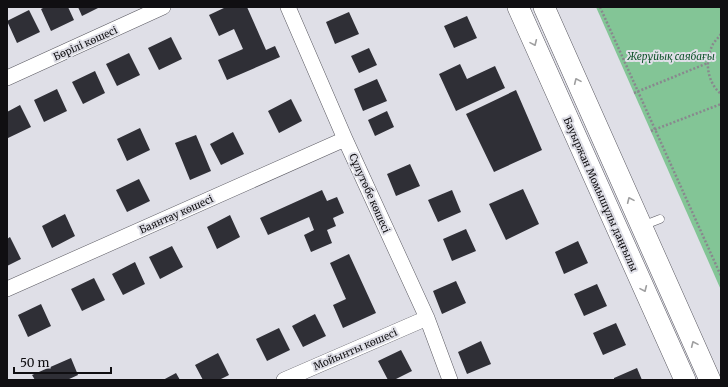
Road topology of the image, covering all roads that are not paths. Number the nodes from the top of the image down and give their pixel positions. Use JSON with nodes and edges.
{"nodes":[{"id":1,"x":163,"y":7,"type":"edge"},
{"id":2,"x":288,"y":7,"type":"edge"},
{"id":3,"x":518,"y":7,"type":"edge"},
{"id":4,"x":544,"y":7,"type":"edge"},
{"id":5,"x":7,"y":78,"type":"edge"},
{"id":6,"x":345,"y":139,"type":"junction"},
{"id":7,"x":7,"y":289,"type":"edge"},
{"id":8,"x":427,"y":318,"type":"junction"},
{"id":9,"x":284,"y":380,"type":"edge"},
{"id":10,"x":450,"y":380,"type":"edge"},
{"id":11,"x":684,"y":380,"type":"edge"},
{"id":12,"x":710,"y":380,"type":"edge"}],
"edges":[{"from":1,"to":5,"type":"street","name":"Бөрілі көшесі"},
{"from":2,"to":6,"type":"street","name":"Сұлутөбе көшесі"},
{"from":3,"to":11,"type":"main road","name":"Бауыржан Момышұлы даңғылы","one_way":true},
{"from":12,"to":4,"type":"main road","one_way":true},
{"from":6,"to":7,"type":"street","name":"Баянтау көшесі"},
{"from":6,"to":8,"type":"street","name":"Сұлутөбе көшесі"},
{"from":8,"to":9,"type":"street","name":"Мойынты көшесі"},
{"from":8,"to":10,"type":"street","name":"Сұлутөбе көшесі"}]}
